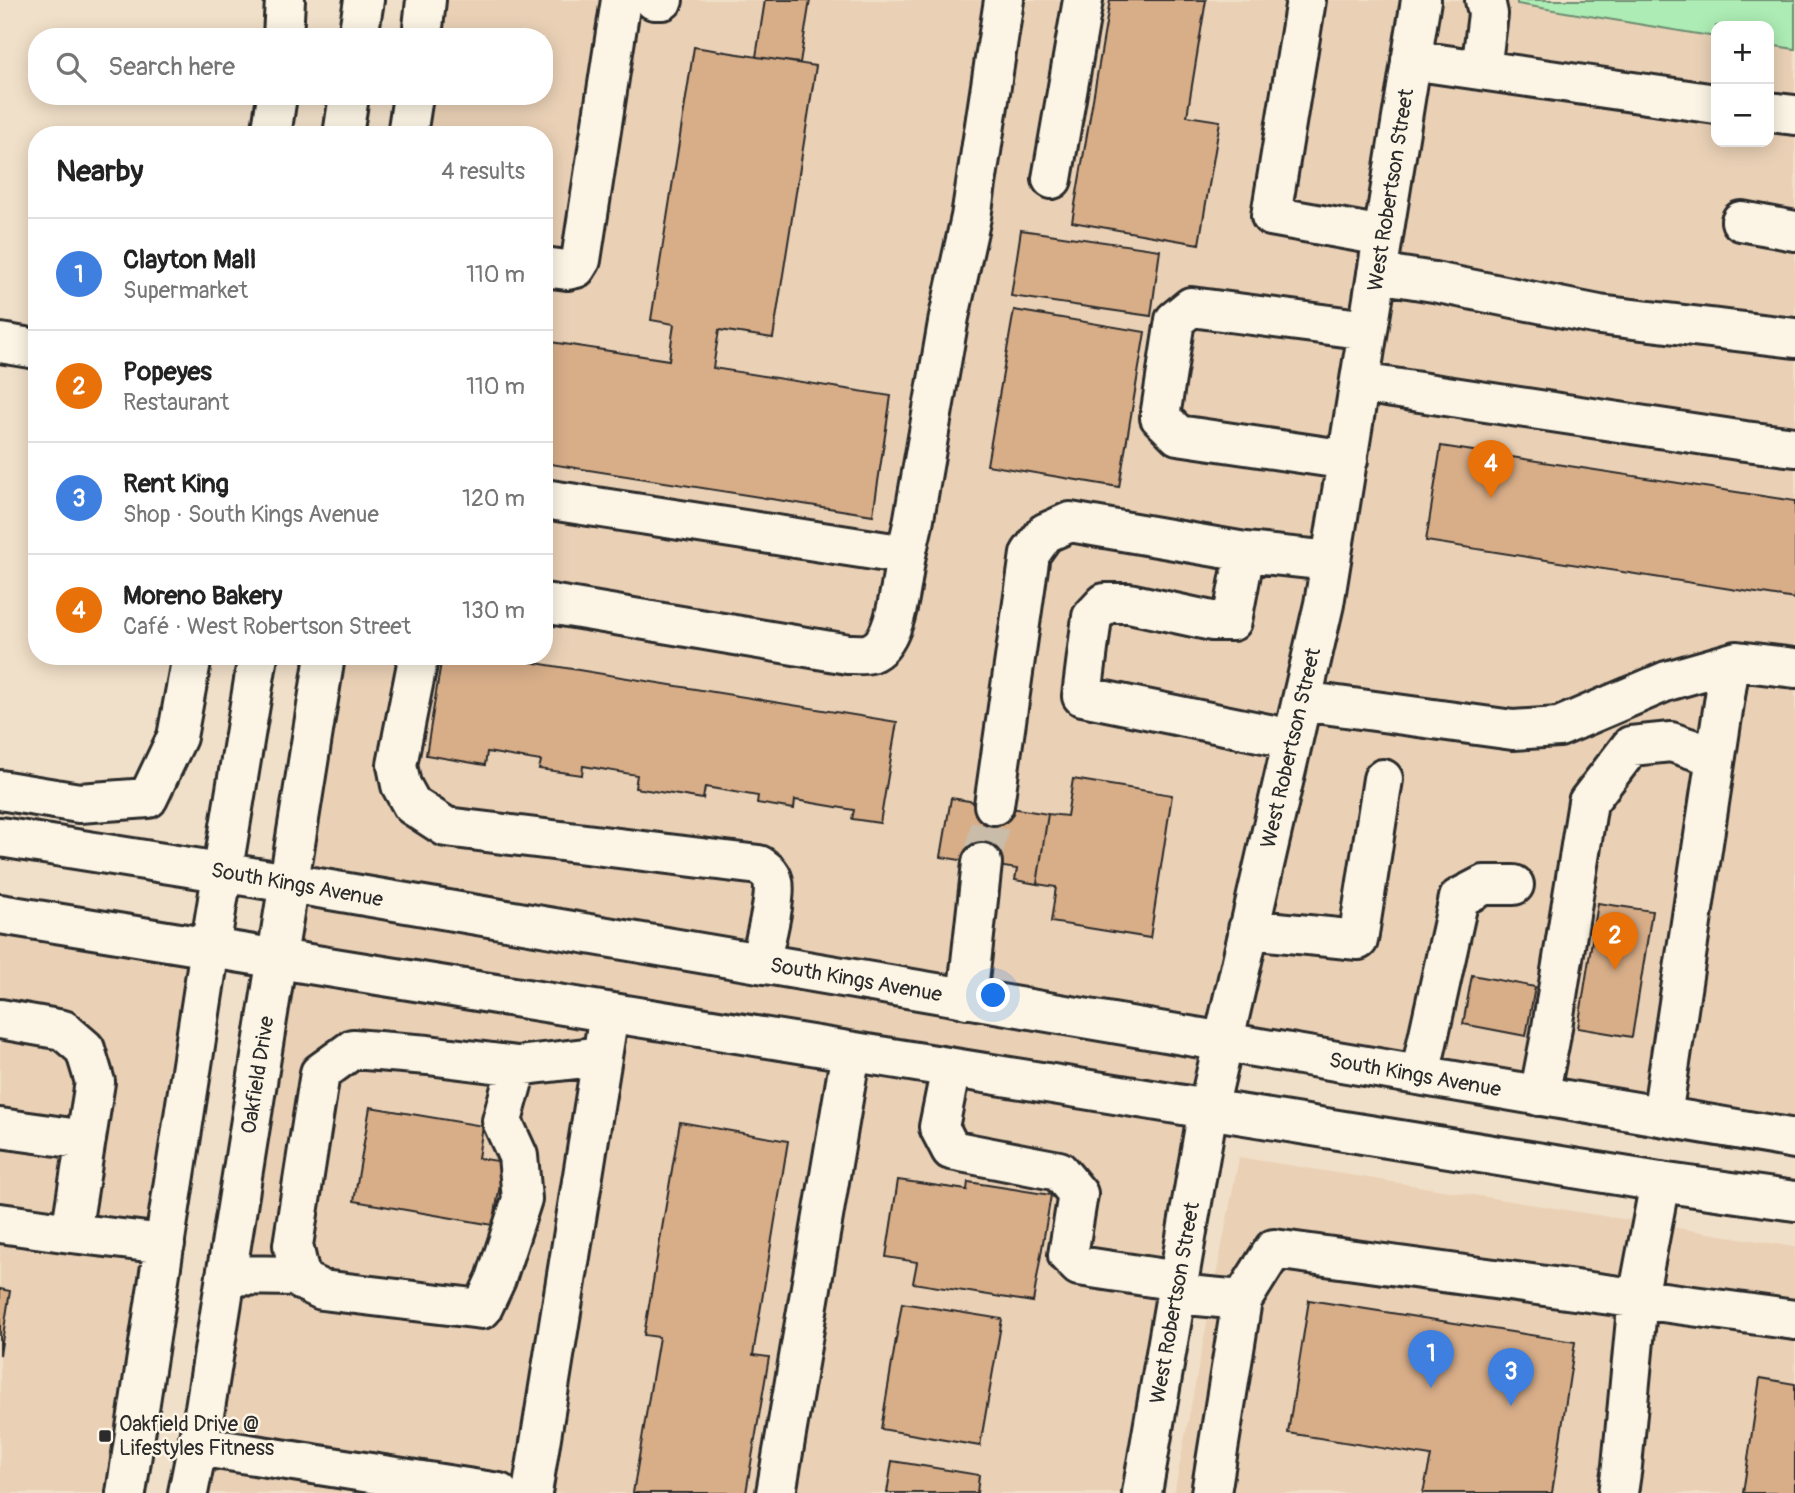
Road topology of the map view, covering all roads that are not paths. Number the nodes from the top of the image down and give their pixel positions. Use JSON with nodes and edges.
{"nodes":[{"id":1,"x":285,"y":0,"type":"edge"},
{"id":2,"x":364,"y":0,"type":"edge"},
{"id":3,"x":426,"y":0,"type":"edge"},
{"id":4,"x":621,"y":0,"type":"edge"},
{"id":5,"x":654,"y":0,"type":"edge"},
{"id":6,"x":663,"y":0,"type":"edge"},
{"id":7,"x":1004,"y":0,"type":"edge"},
{"id":8,"x":1083,"y":0,"type":"edge"},
{"id":9,"x":1306,"y":0,"type":"edge"},
{"id":10,"x":1421,"y":0,"type":"edge"},
{"id":11,"x":1485,"y":0,"type":"edge"},
{"id":12,"x":283,"y":28,"type":"edge"},
{"id":13,"x":359,"y":28,"type":"edge"},
{"id":14,"x":423,"y":28,"type":"edge"},
{"id":15,"x":1412,"y":61,"type":"junction"},
{"id":16,"x":1481,"y":70,"type":"junction"},
{"id":17,"x":1711,"y":103,"type":"edge"},
{"id":18,"x":276,"y":105,"type":"edge"},
{"id":19,"x":347,"y":105,"type":"edge"},
{"id":20,"x":412,"y":105,"type":"edge"},
{"id":21,"x":1774,"y":112,"type":"edge"},
{"id":22,"x":1795,"y":115,"type":"edge"},
{"id":23,"x":272,"y":126,"type":"edge"},
{"id":24,"x":344,"y":126,"type":"edge"},
{"id":25,"x":408,"y":126,"type":"edge"},
{"id":26,"x":1052,"y":180,"type":"dead end"},
{"id":27,"x":1741,"y":221,"type":"dead end"},
{"id":28,"x":1795,"y":231,"type":"edge"},
{"id":29,"x":1383,"y":236,"type":"junction"},
{"id":30,"x":553,"y":268,"type":"edge"},
{"id":31,"x":1377,"y":273,"type":"junction"},
{"id":32,"x":1368,"y":330,"type":"junction"},
{"id":33,"x":1795,"y":338,"type":"edge"},
{"id":34,"x":0,"y":343,"type":"edge"},
{"id":35,"x":28,"y":348,"type":"edge"},
{"id":36,"x":1360,"y":383,"type":"junction"},
{"id":37,"x":1795,"y":447,"type":"edge"},
{"id":38,"x":1348,"y":460,"type":"junction"},
{"id":39,"x":553,"y":500,"type":"edge"},
{"id":40,"x":1245,"y":552,"type":"junction"},
{"id":41,"x":906,"y":555,"type":"junction"},
{"id":42,"x":1331,"y":561,"type":"junction"},
{"id":43,"x":553,"y":605,"type":"edge"},
{"id":44,"x":1730,"y":663,"type":"junction"},
{"id":45,"x":190,"y":665,"type":"edge"},
{"id":46,"x":257,"y":665,"type":"edge"},
{"id":47,"x":324,"y":665,"type":"edge"},
{"id":48,"x":417,"y":665,"type":"edge"},
{"id":49,"x":1795,"y":668,"type":"edge"},
{"id":50,"x":1302,"y":701,"type":"junction"},
{"id":51,"x":1293,"y":739,"type":"junction"},
{"id":52,"x":1716,"y":757,"type":"junction"},
{"id":53,"x":1383,"y":779,"type":"dead end"},
{"id":54,"x":0,"y":790,"type":"edge"},
{"id":55,"x":994,"y":805,"type":"tunnel mouth"},
{"id":56,"x":0,"y":837,"type":"edge"},
{"id":57,"x":982,"y":863,"type":"tunnel mouth"},
{"id":58,"x":224,"y":872,"type":"junction"},
{"id":59,"x":289,"y":883,"type":"junction"},
{"id":60,"x":1514,"y":885,"type":"dead end"},
{"id":61,"x":0,"y":914,"type":"edge"},
{"id":62,"x":1248,"y":929,"type":"junction"},
{"id":63,"x":210,"y":948,"type":"junction"},
{"id":64,"x":277,"y":959,"type":"junction"},
{"id":65,"x":760,"y":963,"type":"junction"},
{"id":66,"x":967,"y":999,"type":"junction"},
{"id":67,"x":609,"y":1012,"type":"junction"},
{"id":68,"x":0,"y":1020,"type":"edge"},
{"id":69,"x":1223,"y":1042,"type":"junction"},
{"id":70,"x":851,"y":1052,"type":"junction"},
{"id":71,"x":602,"y":1056,"type":"junction"},
{"id":72,"x":517,"y":1066,"type":"junction"},
{"id":73,"x":951,"y":1068,"type":"junction"},
{"id":74,"x":1420,"y":1075,"type":"junction"},
{"id":75,"x":1539,"y":1096,"type":"junction"},
{"id":76,"x":1208,"y":1109,"type":"junction"},
{"id":77,"x":1662,"y":1116,"type":"junction"},
{"id":78,"x":0,"y":1128,"type":"edge"},
{"id":79,"x":1795,"y":1139,"type":"edge"},
{"id":80,"x":86,"y":1140,"type":"junction"},
{"id":81,"x":1660,"y":1182,"type":"junction"},
{"id":82,"x":1795,"y":1201,"type":"edge"},
{"id":83,"x":0,"y":1223,"type":"edge"},
{"id":84,"x":71,"y":1233,"type":"junction"},
{"id":85,"x":165,"y":1244,"type":"junction"},
{"id":86,"x":226,"y":1275,"type":"junction"},
{"id":87,"x":311,"y":1283,"type":"junction"},
{"id":88,"x":1177,"y":1288,"type":"junction"},
{"id":89,"x":1638,"y":1298,"type":"junction"},
{"id":90,"x":1242,"y":1300,"type":"junction"},
{"id":91,"x":1795,"y":1320,"type":"edge"},
{"id":92,"x":197,"y":1446,"type":"junction"},
{"id":93,"x":126,"y":1493,"type":"edge"},
{"id":94,"x":188,"y":1493,"type":"edge"},
{"id":95,"x":499,"y":1493,"type":"edge"},
{"id":96,"x":532,"y":1493,"type":"edge"},
{"id":97,"x":776,"y":1493,"type":"edge"},
{"id":98,"x":1142,"y":1493,"type":"edge"},
{"id":99,"x":1211,"y":1493,"type":"edge"},
{"id":100,"x":1618,"y":1493,"type":"edge"}],
"edges":[{"from":1,"to":12,"type":"street"},
{"from":2,"to":13,"type":"street"},
{"from":3,"to":14,"type":"street"},
{"from":4,"to":30,"type":"street"},
{"from":5,"to":6,"type":"street"},
{"from":7,"to":41,"type":"street"},
{"from":8,"to":26,"type":"street"},
{"from":9,"to":29,"type":"street"},
{"from":10,"to":15,"type":"street","name":"West Robertson Street"},
{"from":11,"to":16,"type":"street"},
{"from":15,"to":16,"type":"street"},
{"from":15,"to":29,"type":"street","name":"West Robertson Street"},
{"from":16,"to":17,"type":"street"},
{"from":18,"to":23,"type":"street"},
{"from":19,"to":24,"type":"street"},
{"from":20,"to":25,"type":"street"},
{"from":21,"to":22,"type":"street"},
{"from":27,"to":28,"type":"street"},
{"from":29,"to":31,"type":"street","name":"West Robertson Street"},
{"from":31,"to":32,"type":"street","name":"West Robertson Street"},
{"from":31,"to":33,"type":"street"},
{"from":32,"to":36,"type":"street","name":"West Robertson Street"},
{"from":32,"to":38,"type":"street"},
{"from":34,"to":35,"type":"street"},
{"from":36,"to":37,"type":"street"},
{"from":36,"to":38,"type":"street","name":"West Robertson Street"},
{"from":38,"to":42,"type":"street","name":"West Robertson Street"},
{"from":39,"to":41,"type":"street"},
{"from":40,"to":42,"type":"street"},
{"from":40,"to":51,"type":"street"},
{"from":40,"to":55,"type":"street"},
{"from":41,"to":43,"type":"street"},
{"from":42,"to":50,"type":"street","name":"West Robertson Street"},
{"from":44,"to":49,"type":"street"},
{"from":44,"to":50,"type":"street"},
{"from":44,"to":52,"type":"street"},
{"from":45,"to":54,"type":"street"},
{"from":46,"to":58,"type":"street"},
{"from":47,"to":59,"type":"street","name":"Oakfield Drive"},
{"from":48,"to":65,"type":"street"},
{"from":50,"to":51,"type":"street","name":"West Robertson Street"},
{"from":51,"to":62,"type":"street","name":"West Robertson Street"},
{"from":52,"to":75,"type":"street"},
{"from":52,"to":77,"type":"street"},
{"from":53,"to":62,"type":"street"},
{"from":56,"to":58,"type":"street","name":"South Kings Avenue"},
{"from":57,"to":66,"type":"street"},
{"from":58,"to":59,"type":"street","name":"South Kings Avenue"},
{"from":58,"to":63,"type":"street"},
{"from":59,"to":64,"type":"street","name":"Oakfield Drive"},
{"from":59,"to":65,"type":"street","name":"South Kings Avenue"},
{"from":60,"to":74,"type":"street"},
{"from":61,"to":63,"type":"street"},
{"from":62,"to":69,"type":"street","name":"West Robertson Street"},
{"from":63,"to":64,"type":"street"},
{"from":63,"to":85,"type":"street"},
{"from":64,"to":67,"type":"street"},
{"from":64,"to":86,"type":"street","name":"Oakfield Drive"},
{"from":65,"to":66,"type":"street","name":"South Kings Avenue"},
{"from":66,"to":69,"type":"street","name":"South Kings Avenue"},
{"from":67,"to":70,"type":"street"},
{"from":67,"to":71,"type":"street"},
{"from":68,"to":80,"type":"street"},
{"from":69,"to":74,"type":"street","name":"South Kings Avenue"},
{"from":69,"to":76,"type":"street","name":"West Robertson Street"},
{"from":70,"to":73,"type":"street"},
{"from":70,"to":97,"type":"street"},
{"from":71,"to":72,"type":"street"},
{"from":71,"to":96,"type":"street"},
{"from":72,"to":87,"type":"street"},
{"from":72,"to":87,"type":"street"},
{"from":73,"to":76,"type":"street"},
{"from":73,"to":88,"type":"street"},
{"from":74,"to":75,"type":"street","name":"South Kings Avenue"},
{"from":75,"to":77,"type":"street","name":"South Kings Avenue"},
{"from":76,"to":81,"type":"street"},
{"from":76,"to":88,"type":"street","name":"West Robertson Street"},
{"from":77,"to":79,"type":"street","name":"South Kings Avenue"},
{"from":78,"to":80,"type":"street"},
{"from":80,"to":84,"type":"street"},
{"from":81,"to":82,"type":"street"},
{"from":81,"to":89,"type":"street"},
{"from":83,"to":84,"type":"street"},
{"from":84,"to":85,"type":"street"},
{"from":85,"to":93,"type":"street"},
{"from":86,"to":87,"type":"street"},
{"from":86,"to":92,"type":"street","name":"Oakfield Drive"},
{"from":88,"to":90,"type":"street"},
{"from":88,"to":98,"type":"street","name":"West Robertson Street"},
{"from":89,"to":90,"type":"street"},
{"from":89,"to":91,"type":"street"},
{"from":89,"to":100,"type":"street"},
{"from":90,"to":99,"type":"street"},
{"from":92,"to":94,"type":"street","name":"Oakfield Drive"},
{"from":92,"to":95,"type":"street"}]}
